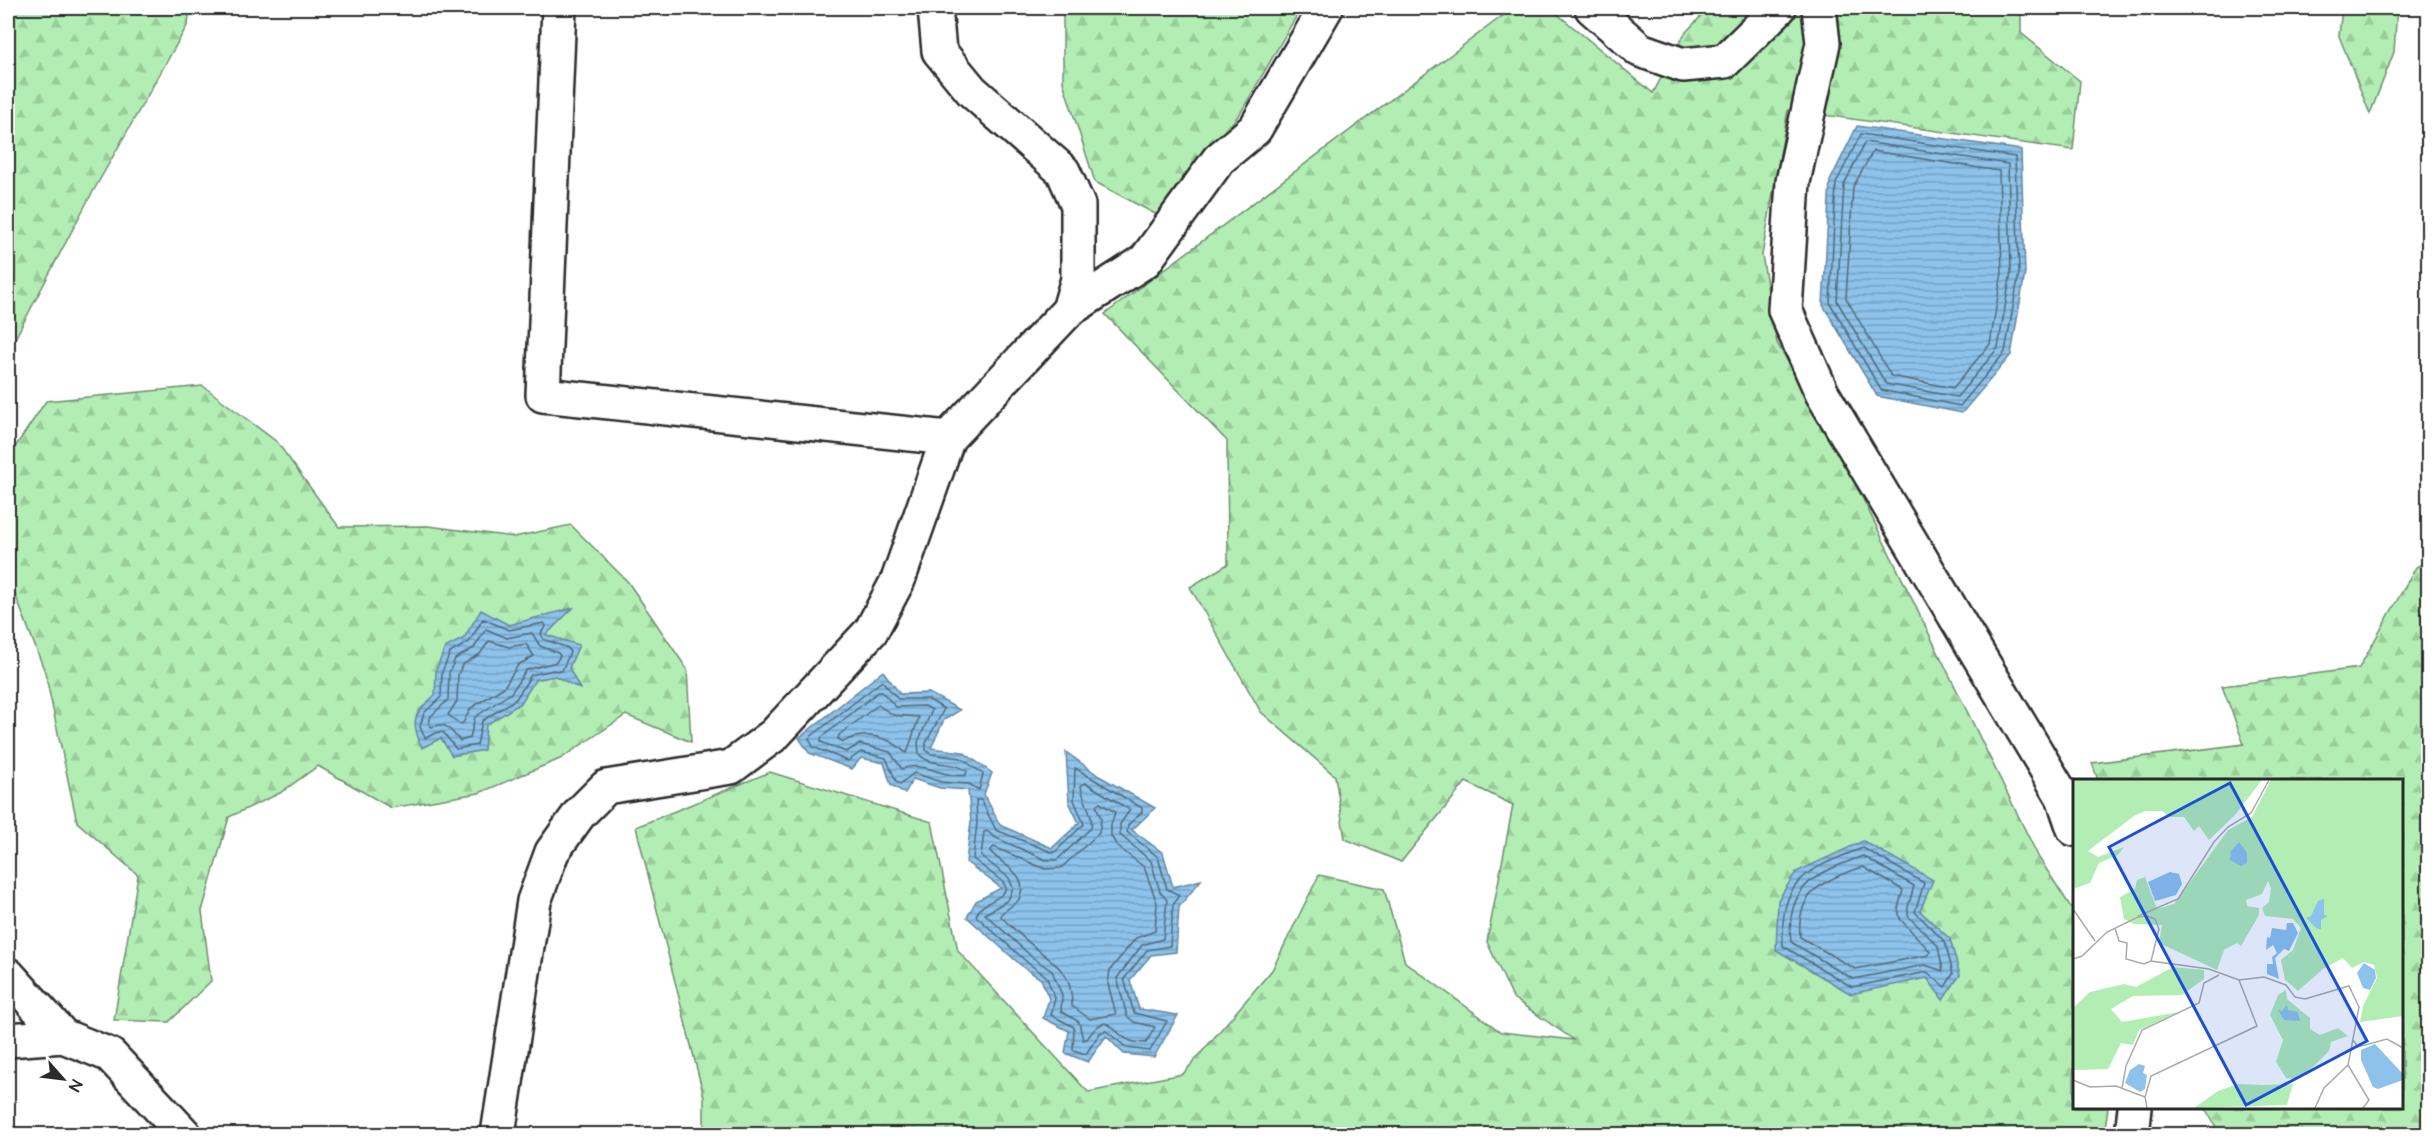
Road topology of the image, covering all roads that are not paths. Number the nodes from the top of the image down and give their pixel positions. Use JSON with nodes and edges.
{"nodes":[{"id":1,"x":559,"y":8,"type":"edge"},
{"id":2,"x":935,"y":8,"type":"edge"},
{"id":3,"x":1326,"y":8,"type":"edge"},
{"id":4,"x":1592,"y":8,"type":"edge"},
{"id":5,"x":1779,"y":8,"type":"edge"},
{"id":6,"x":1819,"y":8,"type":"edge"},
{"id":7,"x":1069,"y":310,"type":"junction"},
{"id":8,"x":948,"y":438,"type":"junction"},
{"id":9,"x":2073,"y":827,"type":"edge"},
{"id":10,"x":8,"y":975,"type":"edge"},
{"id":11,"x":63,"y":1036,"type":"junction"},
{"id":12,"x":8,"y":1040,"type":"edge"},
{"id":13,"x":2134,"y":1109,"type":"edge"},
{"id":14,"x":184,"y":1134,"type":"edge"},
{"id":15,"x":498,"y":1134,"type":"edge"},
{"id":16,"x":2132,"y":1134,"type":"edge"}],
"edges":[{"from":1,"to":8,"type":"street"},
{"from":2,"to":7,"type":"street"},
{"from":3,"to":7,"type":"street"},
{"from":4,"to":5,"type":"street"},
{"from":6,"to":9,"type":"street"},
{"from":7,"to":8,"type":"street"},
{"from":8,"to":15,"type":"street"},
{"from":10,"to":11,"type":"street"},
{"from":11,"to":12,"type":"street"},
{"from":11,"to":14,"type":"street"},
{"from":13,"to":16,"type":"street"}]}
